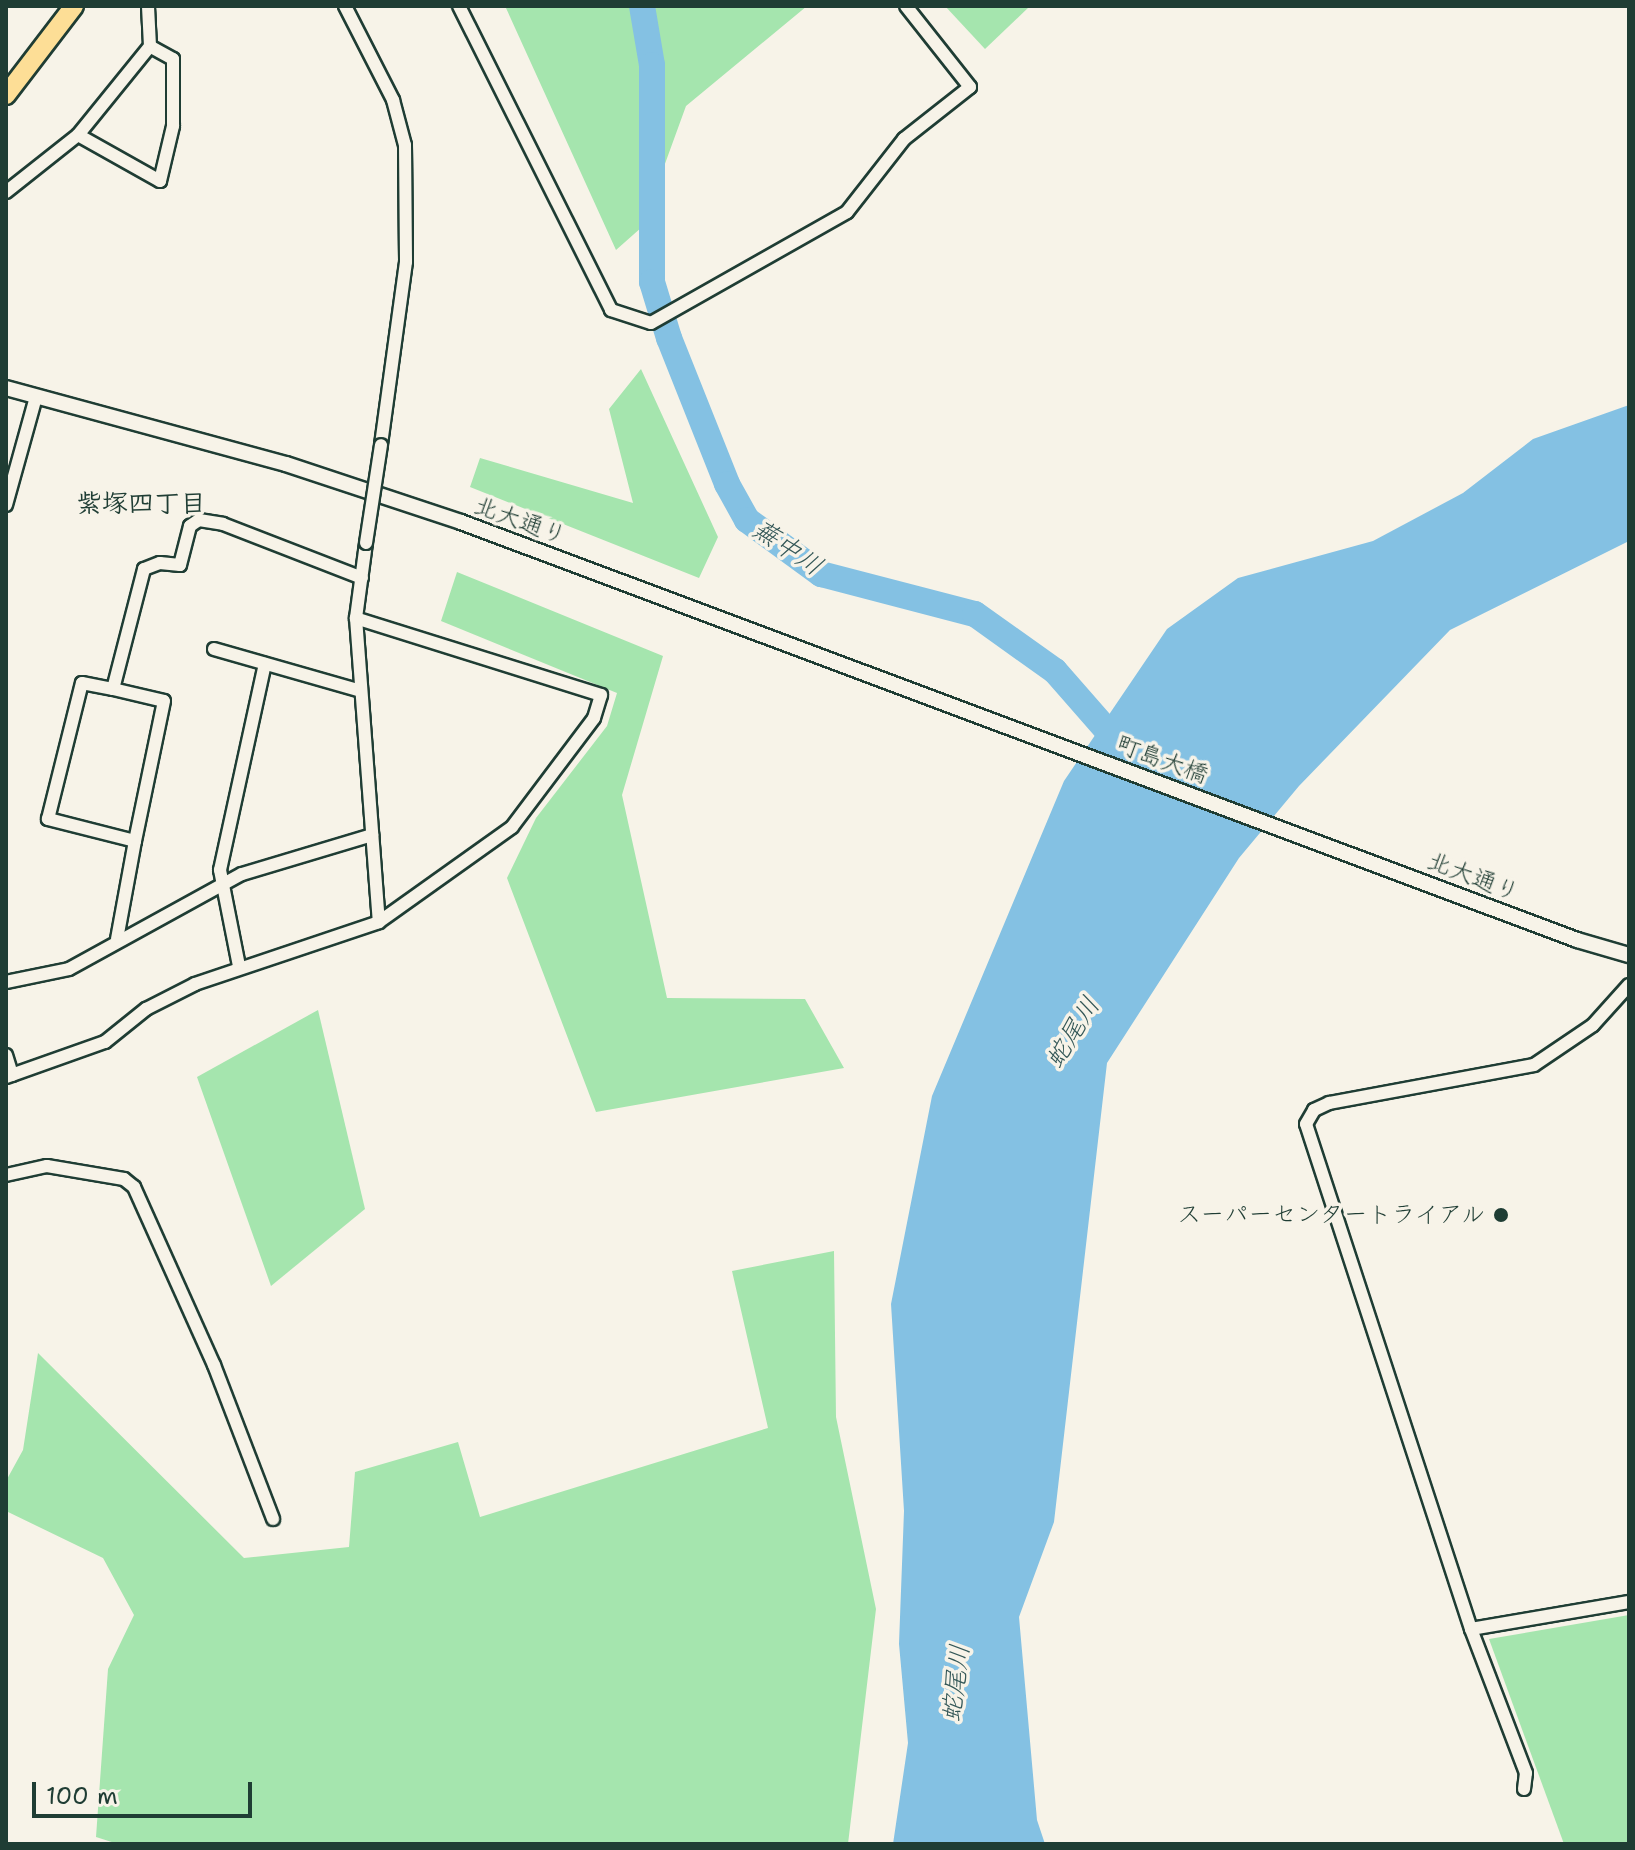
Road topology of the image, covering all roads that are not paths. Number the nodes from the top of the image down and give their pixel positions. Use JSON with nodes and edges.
{"nodes":[{"id":1,"x":74,"y":6,"type":"edge"},
{"id":2,"x":148,"y":6,"type":"edge"},
{"id":3,"x":345,"y":6,"type":"edge"},
{"id":4,"x":459,"y":6,"type":"edge"},
{"id":5,"x":906,"y":6,"type":"edge"},
{"id":6,"x":150,"y":46,"type":"junction"},
{"id":7,"x":8,"y":89,"type":"edge"},
{"id":8,"x":78,"y":135,"type":"junction"},
{"id":9,"x":6,"y":192,"type":"edge"},
{"id":10,"x":6,"y":388,"type":"edge"},
{"id":11,"x":36,"y":397,"type":"junction"},
{"id":12,"x":6,"y":505,"type":"edge"},
{"id":13,"x":362,"y":578,"type":"junction"},
{"id":14,"x":356,"y":618,"type":"junction"},
{"id":15,"x":214,"y":649,"type":"dead end"},
{"id":16,"x":265,"y":664,"type":"junction"},
{"id":17,"x":113,"y":689,"type":"junction"},
{"id":18,"x":361,"y":691,"type":"junction"},
{"id":19,"x":1008,"y":726,"type":"joint"},
{"id":20,"x":372,"y":835,"type":"junction"},
{"id":21,"x":1302,"y":835,"type":"joint"},
{"id":22,"x":135,"y":841,"type":"junction"},
{"id":23,"x":221,"y":884,"type":"junction"},
{"id":24,"x":379,"y":922,"type":"junction"},
{"id":25,"x":117,"y":939,"type":"junction"},
{"id":26,"x":1629,"y":955,"type":"edge"},
{"id":27,"x":239,"y":966,"type":"junction"},
{"id":28,"x":6,"y":982,"type":"edge"},
{"id":29,"x":1629,"y":985,"type":"edge"},
{"id":30,"x":6,"y":1055,"type":"edge"},
{"id":31,"x":9,"y":1076,"type":"edge"},
{"id":32,"x":6,"y":1175,"type":"edge"},
{"id":33,"x":273,"y":1519,"type":"dead end"},
{"id":34,"x":1629,"y":1602,"type":"edge"},
{"id":35,"x":1471,"y":1629,"type":"junction"},
{"id":36,"x":1524,"y":1789,"type":"dead end"}],
"edges":[{"from":1,"to":7,"type":"main road"},
{"from":2,"to":6,"type":"street"},
{"from":3,"to":13,"type":"street","bridge":true},
{"from":4,"to":5,"type":"street"},
{"from":6,"to":8,"type":"street"},
{"from":6,"to":8,"type":"street"},
{"from":8,"to":9,"type":"street"},
{"from":10,"to":11,"type":"street","name":"北大通り"},
{"from":11,"to":12,"type":"street"},
{"from":11,"to":19,"type":"street","name":"北大通り"},
{"from":13,"to":14,"type":"street"},
{"from":13,"to":17,"type":"street"},
{"from":14,"to":18,"type":"street"},
{"from":14,"to":24,"type":"street"},
{"from":15,"to":16,"type":"street"},
{"from":16,"to":18,"type":"street"},
{"from":16,"to":23,"type":"street"},
{"from":17,"to":22,"type":"street"},
{"from":17,"to":22,"type":"street"},
{"from":18,"to":20,"type":"street"},
{"from":19,"to":21,"type":"street","name":"町島大橋"},
{"from":20,"to":23,"type":"street"},
{"from":20,"to":24,"type":"street"},
{"from":21,"to":26,"type":"street","name":"北大通り"},
{"from":22,"to":25,"type":"street"},
{"from":23,"to":25,"type":"street"},
{"from":23,"to":27,"type":"street"},
{"from":24,"to":27,"type":"street"},
{"from":25,"to":28,"type":"street"},
{"from":27,"to":31,"type":"street"},
{"from":29,"to":35,"type":"street"},
{"from":30,"to":31,"type":"street"},
{"from":32,"to":33,"type":"street"},
{"from":34,"to":35,"type":"street"},
{"from":35,"to":36,"type":"street"}]}
